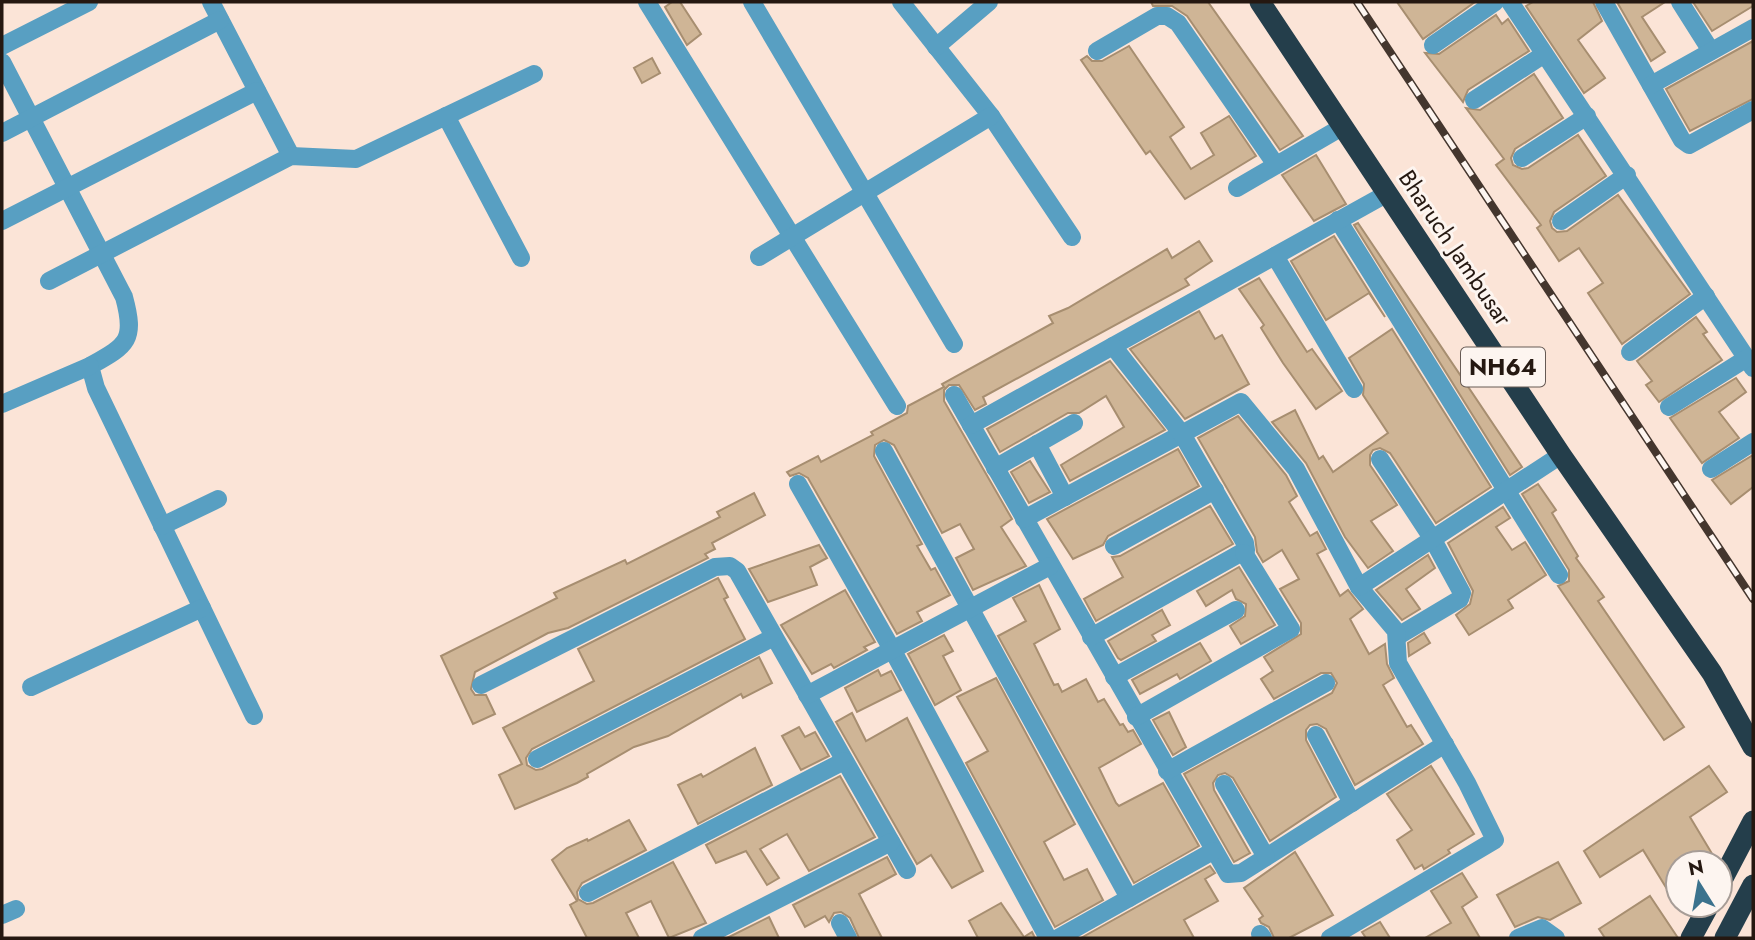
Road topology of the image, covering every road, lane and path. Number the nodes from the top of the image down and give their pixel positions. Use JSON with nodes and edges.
{"nodes":[{"id":1,"x":89,"y":2,"type":"edge"},
{"id":2,"x":211,"y":2,"type":"edge"},
{"id":3,"x":647,"y":2,"type":"edge"},
{"id":4,"x":752,"y":2,"type":"edge"},
{"id":5,"x":901,"y":2,"type":"edge"},
{"id":6,"x":989,"y":2,"type":"edge"},
{"id":7,"x":1260,"y":2,"type":"edge"},
{"id":8,"x":1495,"y":2,"type":"edge"},
{"id":9,"x":1604,"y":2,"type":"edge"},
{"id":10,"x":1680,"y":2,"type":"edge"},
{"id":11,"x":1514,"y":3,"type":"edge"},
{"id":12,"x":220,"y":20,"type":"junction"},
{"id":13,"x":1753,"y":28,"type":"edge"},
{"id":14,"x":1433,"y":44,"type":"dead end"},
{"id":15,"x":2,"y":46,"type":"edge"},
{"id":16,"x":936,"y":47,"type":"junction"},
{"id":17,"x":1097,"y":51,"type":"dead end"},
{"id":18,"x":1711,"y":51,"type":"junction"},
{"id":19,"x":1543,"y":55,"type":"junction"},
{"id":20,"x":2,"y":62,"type":"edge"},
{"id":21,"x":534,"y":74,"type":"dead end"},
{"id":22,"x":1651,"y":85,"type":"junction"},
{"id":23,"x":257,"y":91,"type":"junction"},
{"id":24,"x":1474,"y":100,"type":"dead end"},
{"id":25,"x":1753,"y":110,"type":"edge"},
{"id":26,"x":446,"y":116,"type":"junction"},
{"id":27,"x":991,"y":116,"type":"junction"},
{"id":28,"x":1587,"y":116,"type":"junction"},
{"id":29,"x":30,"y":118,"type":"junction"},
{"id":30,"x":1342,"y":127,"type":"junction"},
{"id":31,"x":2,"y":133,"type":"edge"},
{"id":32,"x":291,"y":156,"type":"junction"},
{"id":33,"x":1522,"y":158,"type":"dead end"},
{"id":34,"x":1276,"y":165,"type":"junction"},
{"id":35,"x":1627,"y":175,"type":"junction"},
{"id":36,"x":67,"y":187,"type":"junction"},
{"id":37,"x":1237,"y":188,"type":"dead end"},
{"id":38,"x":865,"y":192,"type":"junction"},
{"id":39,"x":1388,"y":193,"type":"junction"},
{"id":40,"x":1338,"y":220,"type":"junction"},
{"id":41,"x":2,"y":221,"type":"edge"},
{"id":42,"x":1561,"y":221,"type":"dead end"},
{"id":43,"x":792,"y":237,"type":"junction"},
{"id":44,"x":1072,"y":237,"type":"dead end"},
{"id":45,"x":102,"y":254,"type":"junction"},
{"id":46,"x":1275,"y":256,"type":"junction"},
{"id":47,"x":760,"y":257,"type":"dead end"},
{"id":48,"x":521,"y":258,"type":"dead end"},
{"id":49,"x":49,"y":281,"type":"dead end"},
{"id":50,"x":1706,"y":296,"type":"junction"},
{"id":51,"x":954,"y":344,"type":"dead end"},
{"id":52,"x":1112,"y":346,"type":"junction"},
{"id":53,"x":1630,"y":352,"type":"dead end"},
{"id":54,"x":1750,"y":363,"type":"edge"},
{"id":55,"x":90,"y":366,"type":"junction"},
{"id":56,"x":1354,"y":389,"type":"dead end"},
{"id":57,"x":954,"y":395,"type":"dead end"},
{"id":58,"x":2,"y":404,"type":"edge"},
{"id":59,"x":897,"y":406,"type":"dead end"},
{"id":60,"x":1669,"y":407,"type":"dead end"},
{"id":61,"x":1074,"y":423,"type":"dead end"},
{"id":62,"x":971,"y":425,"type":"junction"},
{"id":63,"x":1182,"y":434,"type":"junction"},
{"id":64,"x":1753,"y":442,"type":"edge"},
{"id":65,"x":1037,"y":443,"type":"junction"},
{"id":66,"x":884,"y":451,"type":"dead end"},
{"id":67,"x":1561,"y":455,"type":"junction"},
{"id":68,"x":1380,"y":459,"type":"dead end"},
{"id":69,"x":995,"y":468,"type":"junction"},
{"id":70,"x":1711,"y":469,"type":"dead end"},
{"id":71,"x":798,"y":484,"type":"dead end"},
{"id":72,"x":1215,"y":490,"type":"junction"},
{"id":73,"x":1506,"y":490,"type":"junction"},
{"id":74,"x":1065,"y":497,"type":"junction"},
{"id":75,"x":218,"y":499,"type":"dead end"},
{"id":76,"x":1024,"y":519,"type":"junction"},
{"id":77,"x":162,"y":526,"type":"junction"},
{"id":78,"x":1432,"y":538,"type":"junction"},
{"id":79,"x":1114,"y":546,"type":"dead end"},
{"id":80,"x":1244,"y":553,"type":"junction"},
{"id":81,"x":1050,"y":566,"type":"junction"},
{"id":82,"x":1559,"y":575,"type":"dead end"},
{"id":83,"x":1359,"y":587,"type":"junction"},
{"id":84,"x":202,"y":608,"type":"junction"},
{"id":85,"x":971,"y":608,"type":"junction"},
{"id":86,"x":1236,"y":610,"type":"dead end"},
{"id":87,"x":1398,"y":636,"type":"junction"},
{"id":88,"x":774,"y":637,"type":"junction"},
{"id":89,"x":1091,"y":637,"type":"junction"},
{"id":90,"x":893,"y":651,"type":"junction"},
{"id":91,"x":1114,"y":677,"type":"junction"},
{"id":92,"x":1326,"y":683,"type":"dead end"},
{"id":93,"x":481,"y":685,"type":"dead end"},
{"id":94,"x":31,"y":687,"type":"dead end"},
{"id":95,"x":807,"y":695,"type":"junction"},
{"id":96,"x":254,"y":716,"type":"dead end"},
{"id":97,"x":1136,"y":717,"type":"junction"},
{"id":98,"x":1317,"y":735,"type":"dead end"},
{"id":99,"x":1751,"y":738,"type":"edge"},
{"id":100,"x":1445,"y":744,"type":"junction"},
{"id":101,"x":537,"y":759,"type":"dead end"},
{"id":102,"x":844,"y":761,"type":"junction"},
{"id":103,"x":1167,"y":771,"type":"junction"},
{"id":104,"x":1224,"y":784,"type":"dead end"},
{"id":105,"x":1352,"y":803,"type":"junction"},
{"id":106,"x":1753,"y":821,"type":"edge"},
{"id":107,"x":891,"y":842,"type":"junction"},
{"id":108,"x":1213,"y":851,"type":"junction"},
{"id":109,"x":1266,"y":857,"type":"junction"},
{"id":110,"x":1734,"y":857,"type":"edge"},
{"id":111,"x":907,"y":870,"type":"dead end"},
{"id":112,"x":1753,"y":885,"type":"edge"},
{"id":113,"x":588,"y":893,"type":"dead end"},
{"id":114,"x":1129,"y":898,"type":"junction"},
{"id":115,"x":1701,"y":919,"type":"edge"},
{"id":116,"x":736,"y":931,"type":"edge"},
{"id":117,"x":1356,"y":932,"type":"edge"},
{"id":118,"x":702,"y":938,"type":"edge"},
{"id":119,"x":1048,"y":938,"type":"edge"},
{"id":120,"x":1058,"y":938,"type":"edge"},
{"id":121,"x":1330,"y":938,"type":"edge"},
{"id":122,"x":1518,"y":938,"type":"edge"},
{"id":123,"x":1556,"y":938,"type":"edge"},
{"id":124,"x":1691,"y":938,"type":"edge"},
{"id":125,"x":1725,"y":938,"type":"edge"}],
"edges":[{"from":1,"to":15,"type":"street"},
{"from":2,"to":12,"type":"street"},
{"from":3,"to":43,"type":"street"},
{"from":4,"to":38,"type":"street"},
{"from":5,"to":16,"type":"street"},
{"from":6,"to":16,"type":"street"},
{"from":7,"to":30,"type":"highway","name":"Bharuch Jambusar","number":"NH64"},
{"from":8,"to":14,"type":"street"},
{"from":9,"to":22,"type":"street"},
{"from":10,"to":18,"type":"street"},
{"from":11,"to":19,"type":"street"},
{"from":12,"to":23,"type":"street"},
{"from":12,"to":29,"type":"street"},
{"from":13,"to":18,"type":"street"},
{"from":16,"to":27,"type":"street"},
{"from":17,"to":34,"type":"street"},
{"from":18,"to":22,"type":"street"},
{"from":19,"to":24,"type":"street"},
{"from":19,"to":28,"type":"street"},
{"from":20,"to":29,"type":"street"},
{"from":21,"to":26,"type":"street"},
{"from":22,"to":25,"type":"street"},
{"from":23,"to":32,"type":"street"},
{"from":23,"to":36,"type":"street"},
{"from":26,"to":32,"type":"street"},
{"from":26,"to":48,"type":"street"},
{"from":27,"to":38,"type":"street"},
{"from":27,"to":44,"type":"street"},
{"from":28,"to":33,"type":"street"},
{"from":28,"to":35,"type":"street"},
{"from":29,"to":31,"type":"street"},
{"from":29,"to":36,"type":"street"},
{"from":30,"to":34,"type":"street"},
{"from":30,"to":39,"type":"highway","name":"Bharuch Jambusar","number":"NH64"},
{"from":32,"to":45,"type":"street"},
{"from":34,"to":37,"type":"street"},
{"from":35,"to":42,"type":"street"},
{"from":35,"to":50,"type":"street"},
{"from":36,"to":41,"type":"street"},
{"from":36,"to":45,"type":"street"},
{"from":38,"to":43,"type":"street"},
{"from":38,"to":51,"type":"street"},
{"from":39,"to":40,"type":"street"},
{"from":39,"to":67,"type":"highway","name":"Bharuch Jambusar","number":"NH64"},
{"from":40,"to":46,"type":"street"},
{"from":40,"to":73,"type":"street"},
{"from":43,"to":47,"type":"street"},
{"from":43,"to":59,"type":"street"},
{"from":45,"to":49,"type":"street"},
{"from":45,"to":55,"type":"street"},
{"from":46,"to":52,"type":"street"},
{"from":46,"to":56,"type":"street"},
{"from":50,"to":53,"type":"street"},
{"from":50,"to":54,"type":"street"},
{"from":52,"to":62,"type":"street"},
{"from":52,"to":63,"type":"street"},
{"from":54,"to":60,"type":"street"},
{"from":55,"to":58,"type":"street"},
{"from":55,"to":77,"type":"street"},
{"from":57,"to":62,"type":"street"},
{"from":61,"to":65,"type":"street"},
{"from":62,"to":69,"type":"street"},
{"from":63,"to":72,"type":"street"},
{"from":63,"to":74,"type":"street"},
{"from":63,"to":83,"type":"street"},
{"from":64,"to":70,"type":"street"},
{"from":65,"to":69,"type":"street"},
{"from":65,"to":74,"type":"street"},
{"from":66,"to":85,"type":"street"},
{"from":67,"to":73,"type":"street"},
{"from":67,"to":99,"type":"highway","name":"Bharuch Jambusar","number":"NH64"},
{"from":68,"to":78,"type":"street"},
{"from":69,"to":76,"type":"street"},
{"from":71,"to":90,"type":"street"},
{"from":72,"to":79,"type":"street"},
{"from":72,"to":80,"type":"street"},
{"from":73,"to":78,"type":"street"},
{"from":73,"to":82,"type":"street"},
{"from":74,"to":76,"type":"street"},
{"from":75,"to":77,"type":"street"},
{"from":76,"to":81,"type":"street"},
{"from":77,"to":84,"type":"street"},
{"from":78,"to":83,"type":"street"},
{"from":78,"to":87,"type":"street"},
{"from":80,"to":89,"type":"street"},
{"from":80,"to":97,"type":"street"},
{"from":81,"to":85,"type":"street"},
{"from":81,"to":89,"type":"street"},
{"from":83,"to":87,"type":"street"},
{"from":84,"to":94,"type":"street"},
{"from":84,"to":96,"type":"street"},
{"from":85,"to":90,"type":"street"},
{"from":85,"to":114,"type":"street"},
{"from":86,"to":91,"type":"street"},
{"from":87,"to":100,"type":"street"},
{"from":88,"to":93,"type":"street"},
{"from":88,"to":95,"type":"street"},
{"from":88,"to":101,"type":"street"},
{"from":89,"to":91,"type":"street"},
{"from":90,"to":95,"type":"street"},
{"from":90,"to":119,"type":"street"},
{"from":91,"to":97,"type":"street"},
{"from":92,"to":103,"type":"street"},
{"from":95,"to":102,"type":"street"},
{"from":97,"to":103,"type":"street"},
{"from":98,"to":105,"type":"street"},
{"from":100,"to":105,"type":"street"},
{"from":100,"to":117,"type":"street"},
{"from":102,"to":107,"type":"street"},
{"from":102,"to":113,"type":"street"},
{"from":103,"to":108,"type":"street"},
{"from":104,"to":109,"type":"street"},
{"from":105,"to":109,"type":"street"},
{"from":106,"to":110,"type":"highway"},
{"from":107,"to":111,"type":"street"},
{"from":107,"to":116,"type":"street"},
{"from":108,"to":109,"type":"street"},
{"from":108,"to":114,"type":"street"},
{"from":112,"to":125,"type":"highway"},
{"from":114,"to":120,"type":"street"},
{"from":115,"to":124,"type":"highway"},
{"from":116,"to":118,"type":"street"},
{"from":117,"to":121,"type":"street"},
{"from":122,"to":123,"type":"street"}]}
